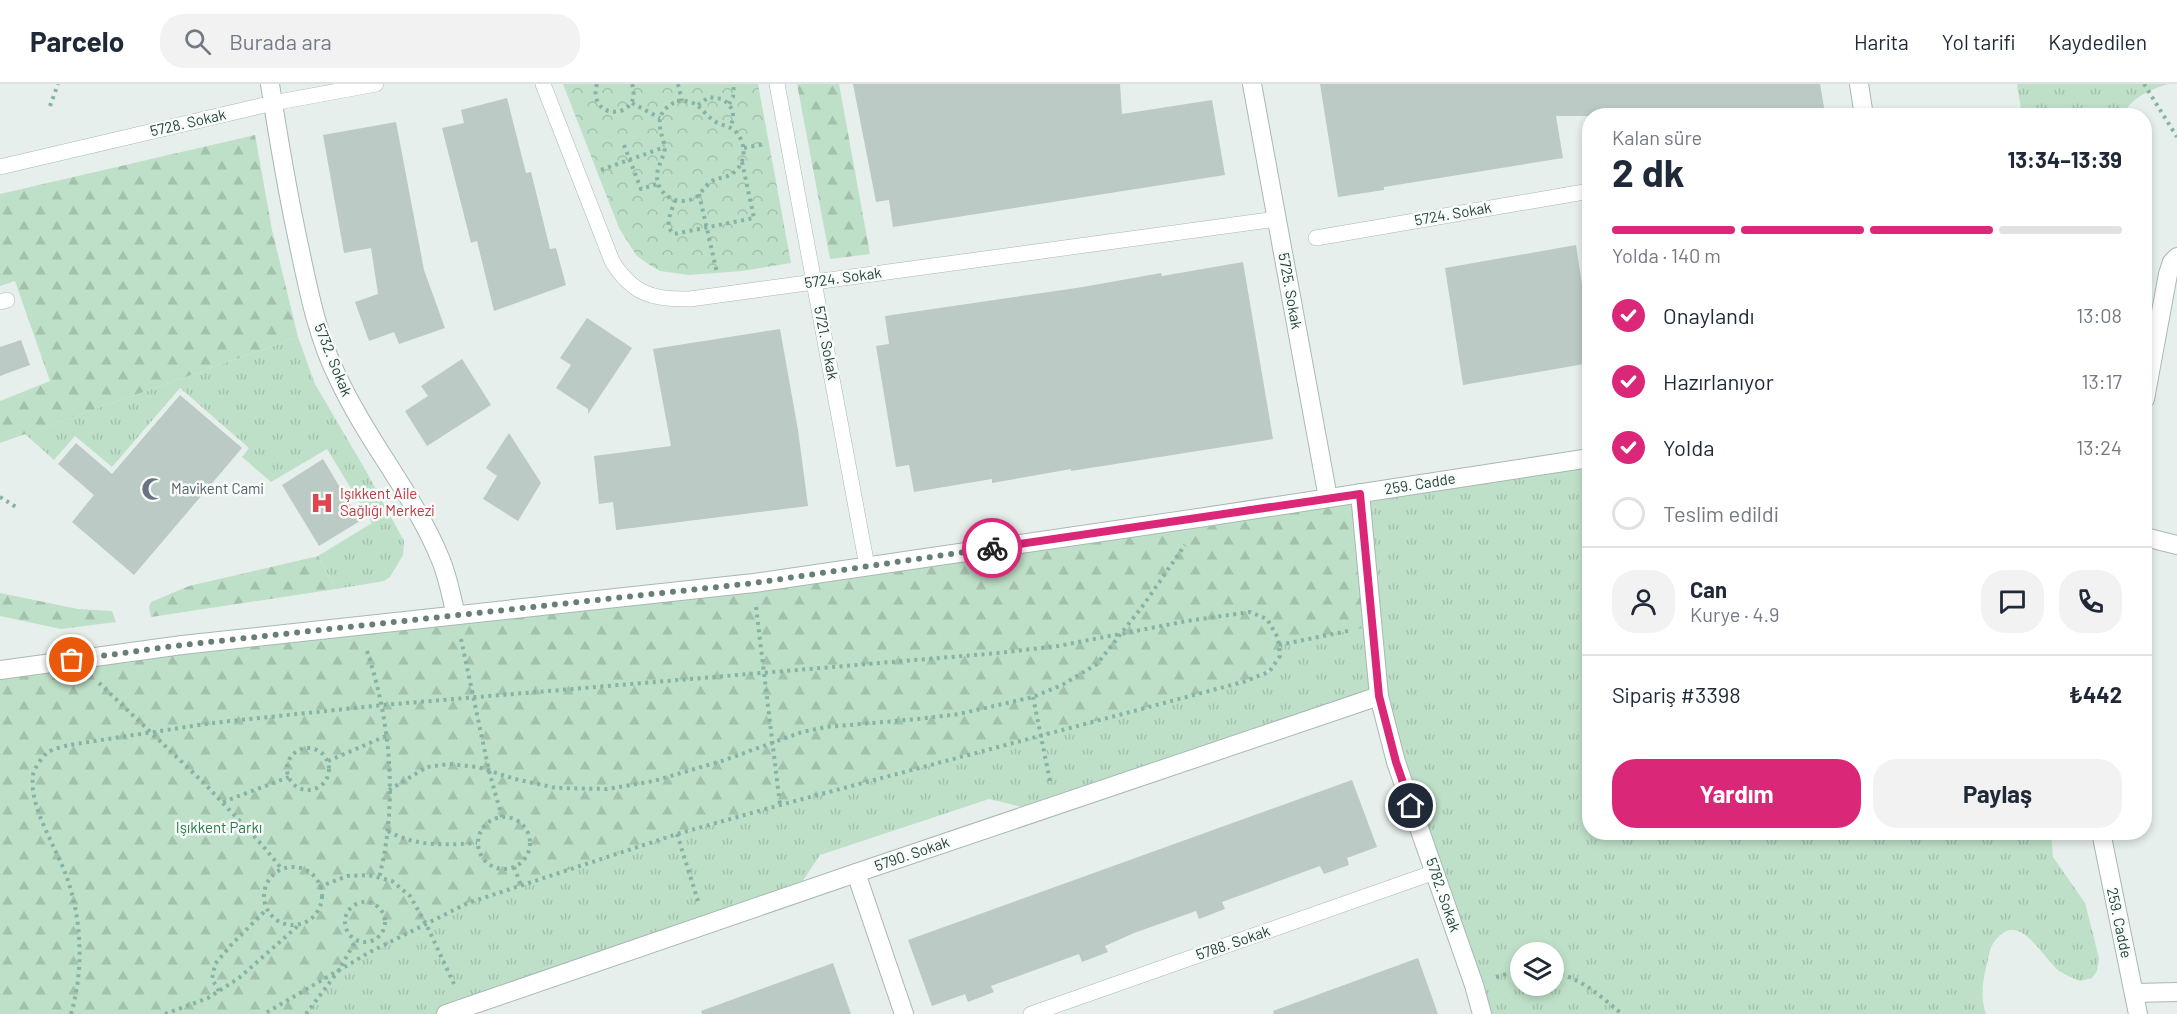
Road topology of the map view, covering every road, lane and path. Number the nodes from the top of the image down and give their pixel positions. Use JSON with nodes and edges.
{"nodes":[{"id":1,"x":58,"y":84,"type":"edge"},
{"id":2,"x":270,"y":84,"type":"edge"},
{"id":3,"x":376,"y":84,"type":"edge"},
{"id":4,"x":543,"y":84,"type":"edge"},
{"id":5,"x":597,"y":84,"type":"edge"},
{"id":6,"x":632,"y":84,"type":"edge"},
{"id":7,"x":678,"y":84,"type":"edge"},
{"id":8,"x":734,"y":84,"type":"edge"},
{"id":9,"x":777,"y":84,"type":"edge"},
{"id":10,"x":1252,"y":84,"type":"edge"},
{"id":11,"x":1859,"y":84,"type":"edge"},
{"id":12,"x":2144,"y":84,"type":"edge"},
{"id":13,"x":682,"y":101,"type":"junction"},
{"id":14,"x":273,"y":103,"type":"junction"},
{"id":15,"x":632,"y":103,"type":"junction"},
{"id":16,"x":729,"y":104,"type":"junction"},
{"id":17,"x":698,"y":105,"type":"junction"},
{"id":18,"x":50,"y":106,"type":"dead end"},
{"id":19,"x":1863,"y":108,"type":"edge"},
{"id":20,"x":660,"y":118,"type":"junction"},
{"id":21,"x":730,"y":127,"type":"junction"},
{"id":22,"x":2177,"y":137,"type":"edge"},
{"id":23,"x":769,"y":144,"type":"dead end"},
{"id":24,"x":624,"y":145,"type":"dead end"},
{"id":25,"x":665,"y":147,"type":"junction"},
{"id":26,"x":744,"y":148,"type":"junction"},
{"id":27,"x":629,"y":160,"type":"junction"},
{"id":28,"x":742,"y":161,"type":"junction"},
{"id":29,"x":0,"y":167,"type":"edge"},
{"id":30,"x":596,"y":172,"type":"dead end"},
{"id":31,"x":658,"y":184,"type":"junction"},
{"id":32,"x":1582,"y":192,"type":"edge"},
{"id":33,"x":699,"y":194,"type":"junction"},
{"id":34,"x":675,"y":200,"type":"junction"},
{"id":35,"x":1277,"y":219,"type":"junction"},
{"id":36,"x":707,"y":228,"type":"junction"},
{"id":37,"x":1316,"y":238,"type":"dead end"},
{"id":38,"x":2177,"y":257,"type":"edge"},
{"id":39,"x":717,"y":274,"type":"dead end"},
{"id":40,"x":814,"y":282,"type":"junction"},
{"id":41,"x":2152,"y":361,"type":"edge"},
{"id":42,"x":1582,"y":459,"type":"edge"},
{"id":43,"x":1360,"y":494,"type":"junction"},
{"id":44,"x":0,"y":497,"type":"edge"},
{"id":45,"x":1328,"y":498,"type":"junction"},
{"id":46,"x":16,"y":507,"type":"dead end"},
{"id":47,"x":1205,"y":518,"type":"junction"},
{"id":48,"x":2152,"y":539,"type":"edge"},
{"id":49,"x":2177,"y":545,"type":"edge"},
{"id":50,"x":867,"y":566,"type":"junction"},
{"id":51,"x":754,"y":583,"type":"junction"},
{"id":52,"x":456,"y":615,"type":"junction"},
{"id":53,"x":357,"y":626,"type":"junction"},
{"id":54,"x":1372,"y":626,"type":"junction"},
{"id":55,"x":1121,"y":634,"type":"junction"},
{"id":56,"x":1279,"y":645,"type":"junction"},
{"id":57,"x":72,"y":660,"type":"junction"},
{"id":58,"x":0,"y":670,"type":"edge"},
{"id":59,"x":764,"y":673,"type":"junction"},
{"id":60,"x":1379,"y":696,"type":"junction"},
{"id":61,"x":1033,"y":697,"type":"junction"},
{"id":62,"x":473,"y":698,"type":"junction"},
{"id":63,"x":383,"y":705,"type":"junction"},
{"id":64,"x":151,"y":732,"type":"junction"},
{"id":65,"x":1040,"y":735,"type":"junction"},
{"id":66,"x":386,"y":736,"type":"junction"},
{"id":67,"x":773,"y":744,"type":"junction"},
{"id":68,"x":328,"y":761,"type":"junction"},
{"id":69,"x":489,"y":771,"type":"junction"},
{"id":70,"x":289,"y":777,"type":"junction"},
{"id":71,"x":389,"y":790,"type":"junction"},
{"id":72,"x":222,"y":802,"type":"junction"},
{"id":73,"x":780,"y":804,"type":"junction"},
{"id":74,"x":1054,"y":806,"type":"junction"},
{"id":75,"x":502,"y":817,"type":"junction"},
{"id":76,"x":387,"y":831,"type":"junction"},
{"id":77,"x":677,"y":834,"type":"junction"},
{"id":78,"x":2103,"y":840,"type":"edge"},
{"id":79,"x":477,"y":843,"type":"junction"},
{"id":80,"x":514,"y":867,"type":"junction"},
{"id":81,"x":281,"y":868,"type":"junction"},
{"id":82,"x":1435,"y":872,"type":"junction"},
{"id":83,"x":856,"y":873,"type":"junction"},
{"id":84,"x":379,"y":878,"type":"junction"},
{"id":85,"x":521,"y":885,"type":"junction"},
{"id":86,"x":319,"y":887,"type":"junction"},
{"id":87,"x":267,"y":909,"type":"junction"},
{"id":88,"x":300,"y":924,"type":"junction"},
{"id":89,"x":426,"y":924,"type":"junction"},
{"id":90,"x":705,"y":924,"type":"junction"},
{"id":91,"x":357,"y":940,"type":"junction"},
{"id":92,"x":339,"y":970,"type":"junction"},
{"id":93,"x":1564,"y":975,"type":"edge"},
{"id":94,"x":219,"y":991,"type":"junction"},
{"id":95,"x":2177,"y":992,"type":"edge"},
{"id":96,"x":2134,"y":993,"type":"junction"},
{"id":97,"x":464,"y":1006,"type":"junction"},
{"id":98,"x":71,"y":1014,"type":"edge"},
{"id":99,"x":165,"y":1014,"type":"edge"},
{"id":100,"x":264,"y":1014,"type":"edge"},
{"id":101,"x":306,"y":1014,"type":"edge"},
{"id":102,"x":446,"y":1014,"type":"edge"},
{"id":103,"x":904,"y":1014,"type":"edge"},
{"id":104,"x":1031,"y":1014,"type":"edge"},
{"id":105,"x":1482,"y":1014,"type":"edge"},
{"id":106,"x":1622,"y":1014,"type":"edge"},
{"id":107,"x":2138,"y":1014,"type":"edge"}],
"edges":[{"from":1,"to":18,"type":"path"},
{"from":2,"to":14,"type":"street","name":"5732. Sokak"},
{"from":3,"to":14,"type":"lane","name":"5728. Sokak"},
{"from":4,"to":40,"type":"lane","name":"5724. Sokak"},
{"from":5,"to":15,"type":"path"},
{"from":6,"to":15,"type":"path"},
{"from":7,"to":13,"type":"path"},
{"from":8,"to":16,"type":"path"},
{"from":9,"to":40,"type":"lane","name":"5721. Sokak"},
{"from":10,"to":35,"type":"street","name":"5725. Sokak"},
{"from":11,"to":19,"type":"street"},
{"from":12,"to":22,"type":"path"},
{"from":13,"to":17,"type":"path"},
{"from":13,"to":20,"type":"path"},
{"from":14,"to":29,"type":"lane","name":"5728. Sokak"},
{"from":14,"to":52,"type":"street","name":"5732. Sokak"},
{"from":15,"to":20,"type":"path"},
{"from":16,"to":17,"type":"path"},
{"from":16,"to":21,"type":"path"},
{"from":17,"to":21,"type":"path"},
{"from":20,"to":25,"type":"path"},
{"from":21,"to":26,"type":"path"},
{"from":23,"to":26,"type":"path"},
{"from":24,"to":27,"type":"path"},
{"from":25,"to":27,"type":"path"},
{"from":25,"to":31,"type":"path"},
{"from":26,"to":28,"type":"path"},
{"from":27,"to":30,"type":"path"},
{"from":27,"to":31,"type":"path"},
{"from":28,"to":33,"type":"path"},
{"from":28,"to":36,"type":"path"},
{"from":31,"to":34,"type":"path"},
{"from":32,"to":37,"type":"lane","name":"5724. Sokak"},
{"from":33,"to":34,"type":"path"},
{"from":33,"to":36,"type":"path"},
{"from":34,"to":36,"type":"path"},
{"from":35,"to":40,"type":"lane","name":"5724. Sokak"},
{"from":35,"to":45,"type":"street","name":"5725. Sokak"},
{"from":36,"to":39,"type":"path"},
{"from":38,"to":41,"type":"street"},
{"from":40,"to":50,"type":"lane","name":"5721. Sokak"},
{"from":42,"to":43,"type":"street","name":"259. Cadde"},
{"from":43,"to":45,"type":"street","name":"259. Cadde"},
{"from":43,"to":54,"type":"street","name":"5782. Sokak"},
{"from":44,"to":46,"type":"path"},
{"from":45,"to":47,"type":"street","name":"259. Cadde"},
{"from":47,"to":50,"type":"street","name":"259. Cadde"},
{"from":47,"to":55,"type":"path"},
{"from":48,"to":49,"type":"street"},
{"from":50,"to":51,"type":"street","name":"259. Cadde"},
{"from":51,"to":52,"type":"street","name":"259. Cadde"},
{"from":51,"to":59,"type":"path"},
{"from":52,"to":53,"type":"street","name":"259. Cadde"},
{"from":52,"to":62,"type":"path"},
{"from":53,"to":57,"type":"street","name":"259. Cadde"},
{"from":53,"to":63,"type":"path"},
{"from":54,"to":56,"type":"path"},
{"from":54,"to":60,"type":"street","name":"5782. Sokak"},
{"from":55,"to":56,"type":"path"},
{"from":55,"to":59,"type":"path"},
{"from":55,"to":61,"type":"path"},
{"from":56,"to":65,"type":"path"},
{"from":57,"to":58,"type":"street","name":"259. Cadde"},
{"from":57,"to":64,"type":"path"},
{"from":59,"to":62,"type":"path"},
{"from":59,"to":67,"type":"path"},
{"from":60,"to":74,"type":"street","name":"5790. Sokak"},
{"from":60,"to":82,"type":"street","name":"5782. Sokak"},
{"from":61,"to":65,"type":"path"},
{"from":61,"to":67,"type":"path"},
{"from":62,"to":63,"type":"path"},
{"from":62,"to":69,"type":"path"},
{"from":63,"to":64,"type":"path"},
{"from":63,"to":66,"type":"path"},
{"from":64,"to":72,"type":"path"},
{"from":64,"to":98,"type":"path"},
{"from":65,"to":73,"type":"path"},
{"from":65,"to":74,"type":"path"},
{"from":66,"to":68,"type":"path"},
{"from":66,"to":71,"type":"path"},
{"from":67,"to":69,"type":"path"},
{"from":67,"to":73,"type":"path"},
{"from":68,"to":70,"type":"path"},
{"from":68,"to":70,"type":"path"},
{"from":69,"to":71,"type":"path"},
{"from":69,"to":75,"type":"path"},
{"from":70,"to":72,"type":"path"},
{"from":71,"to":76,"type":"path"},
{"from":72,"to":81,"type":"path"},
{"from":73,"to":77,"type":"path"},
{"from":74,"to":83,"type":"street","name":"5790. Sokak"},
{"from":75,"to":79,"type":"path"},
{"from":75,"to":80,"type":"path"},
{"from":76,"to":79,"type":"path"},
{"from":76,"to":84,"type":"path"},
{"from":77,"to":85,"type":"path"},
{"from":77,"to":90,"type":"path"},
{"from":78,"to":96,"type":"street","name":"259. Cadde"},
{"from":79,"to":80,"type":"path"},
{"from":80,"to":85,"type":"path"},
{"from":81,"to":86,"type":"path"},
{"from":81,"to":87,"type":"path"},
{"from":82,"to":104,"type":"lane","name":"5788. Sokak"},
{"from":82,"to":105,"type":"street","name":"5782. Sokak"},
{"from":83,"to":90,"type":"street","name":"5790. Sokak"},
{"from":83,"to":103,"type":"street"},
{"from":84,"to":86,"type":"path"},
{"from":84,"to":89,"type":"path"},
{"from":85,"to":89,"type":"path"},
{"from":86,"to":88,"type":"path"},
{"from":87,"to":88,"type":"path"},
{"from":87,"to":94,"type":"path"},
{"from":88,"to":94,"type":"path"},
{"from":89,"to":92,"type":"path"},
{"from":89,"to":97,"type":"path"},
{"from":90,"to":97,"type":"street","name":"5790. Sokak"},
{"from":91,"to":91,"type":"path"},
{"from":91,"to":92,"type":"path"},
{"from":92,"to":100,"type":"path"},
{"from":92,"to":101,"type":"path"},
{"from":93,"to":106,"type":"path"},
{"from":94,"to":99,"type":"path"},
{"from":95,"to":96,"type":"street"},
{"from":96,"to":107,"type":"street","name":"259. Cadde"},
{"from":97,"to":102,"type":"street","name":"5790. Sokak"}]}
